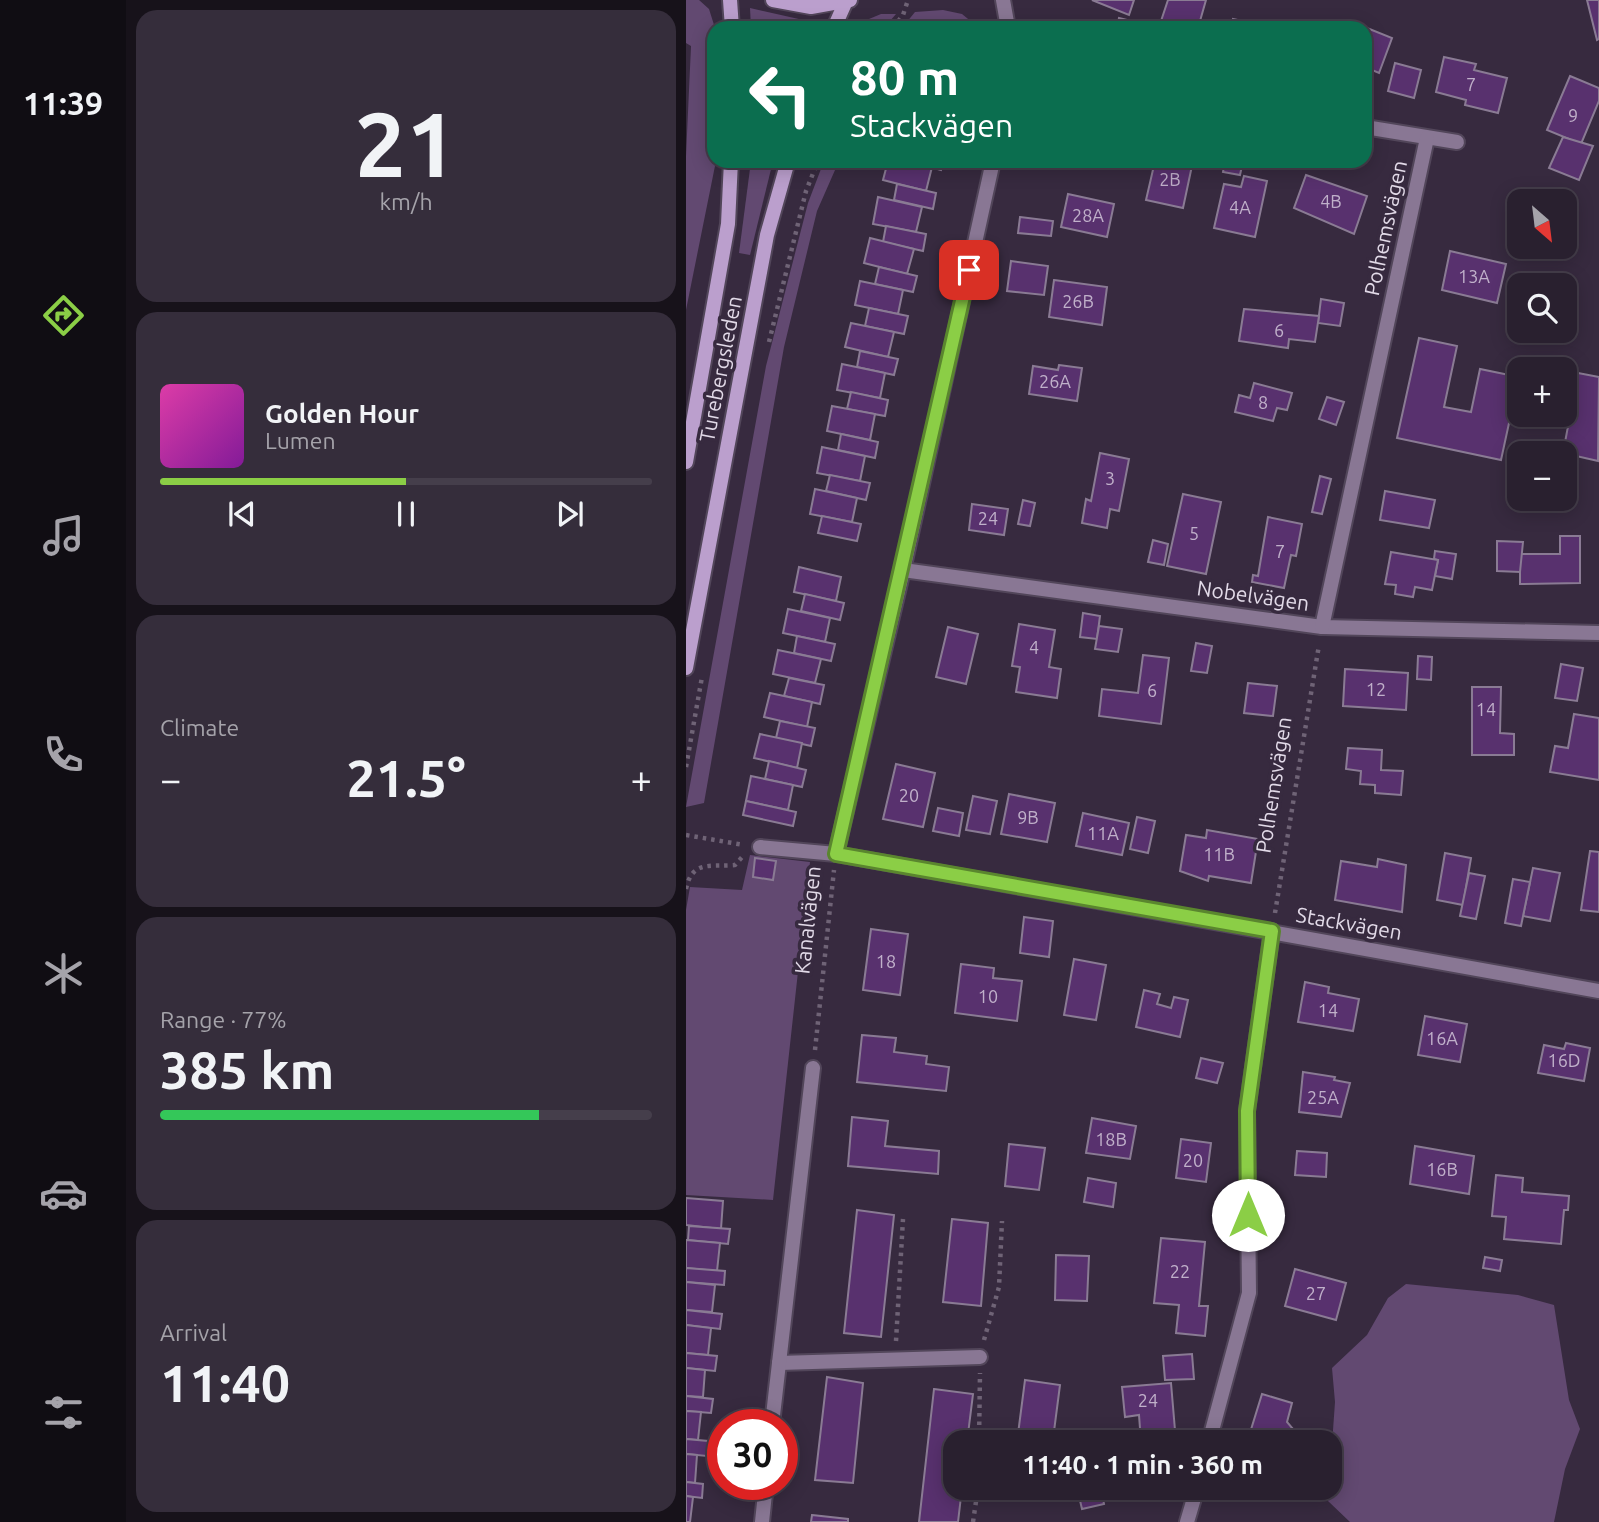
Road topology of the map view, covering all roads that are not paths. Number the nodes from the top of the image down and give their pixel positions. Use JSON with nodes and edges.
{"nodes":[{"id":1,"x":730,"y":0,"type":"edge"},
{"id":2,"x":773,"y":0,"type":"edge"},
{"id":3,"x":1003,"y":0,"type":"edge"},
{"id":4,"x":848,"y":1,"type":"edge"},
{"id":5,"x":732,"y":21,"type":"edge"},
{"id":6,"x":838,"y":21,"type":"edge"},
{"id":7,"x":1007,"y":21,"type":"edge"},
{"id":8,"x":1372,"y":128,"type":"edge"},
{"id":9,"x":1427,"y":138,"type":"junction"},
{"id":10,"x":1457,"y":142,"type":"dead end"},
{"id":11,"x":731,"y":168,"type":"edge"},
{"id":12,"x":786,"y":168,"type":"edge"},
{"id":13,"x":991,"y":168,"type":"edge"},
{"id":14,"x":686,"y":462,"type":"edge"},
{"id":15,"x":903,"y":570,"type":"junction"},
{"id":16,"x":1322,"y":627,"type":"junction"},
{"id":17,"x":1599,"y":633,"type":"edge"},
{"id":18,"x":686,"y":668,"type":"edge"},
{"id":19,"x":760,"y":847,"type":"road end"},
{"id":20,"x":836,"y":854,"type":"junction"},
{"id":21,"x":1272,"y":931,"type":"junction"},
{"id":22,"x":1599,"y":991,"type":"edge"},
{"id":23,"x":813,"y":1068,"type":"road end"},
{"id":24,"x":980,"y":1357,"type":"road end"},
{"id":25,"x":779,"y":1363,"type":"junction"},
{"id":26,"x":774,"y":1409,"type":"edge"},
{"id":27,"x":1212,"y":1430,"type":"edge"},
{"id":28,"x":764,"y":1500,"type":"edge"},
{"id":29,"x":1193,"y":1500,"type":"edge"},
{"id":30,"x":762,"y":1522,"type":"edge"},
{"id":31,"x":1187,"y":1522,"type":"edge"}],
"edges":[{"from":1,"to":5,"type":"main road"},
{"from":2,"to":4,"type":"main road"},
{"from":3,"to":7,"type":"street"},
{"from":4,"to":6,"type":"main road"},
{"from":8,"to":9,"type":"street","name":"Polhemsvägen"},
{"from":9,"to":10,"type":"street","name":"Polhemsvägen"},
{"from":9,"to":16,"type":"street","name":"Polhemsvägen"},
{"from":11,"to":14,"type":"main road","name":"Turebergsleden"},
{"from":12,"to":18,"type":"main road","name":"Turebergsleden"},
{"from":13,"to":15,"type":"street","name":"Kanalvägen"},
{"from":15,"to":16,"type":"street","name":"Nobelvägen"},
{"from":15,"to":20,"type":"street","name":"Kanalvägen"},
{"from":16,"to":17,"type":"street","name":"Nobelvägen"},
{"from":19,"to":20,"type":"street","name":"Stackvägen"},
{"from":20,"to":21,"type":"street","name":"Stackvägen"},
{"from":21,"to":22,"type":"street","name":"Stackvägen"},
{"from":21,"to":27,"type":"street"},
{"from":23,"to":25,"type":"street"},
{"from":24,"to":25,"type":"street"},
{"from":25,"to":26,"type":"street"},
{"from":28,"to":30,"type":"street"},
{"from":29,"to":31,"type":"street"}]}
